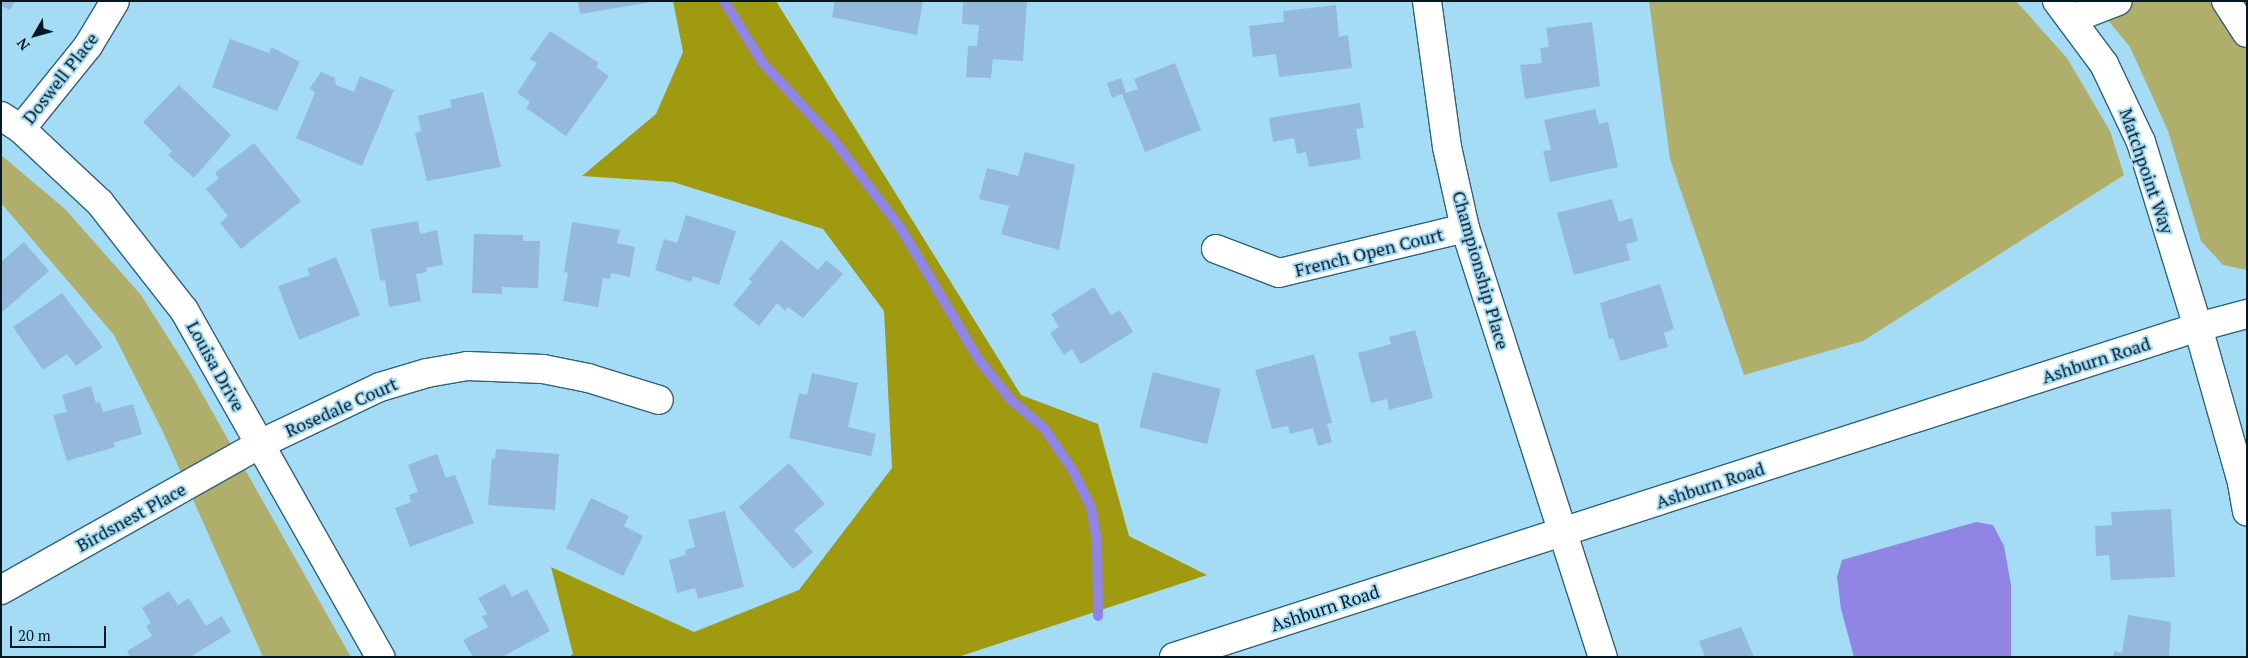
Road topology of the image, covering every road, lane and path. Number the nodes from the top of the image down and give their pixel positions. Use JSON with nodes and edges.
{"nodes":[{"id":1,"x":115,"y":1,"type":"edge"},
{"id":2,"x":1427,"y":1,"type":"edge"},
{"id":3,"x":2118,"y":1,"type":"edge"},
{"id":4,"x":2226,"y":1,"type":"edge"},
{"id":5,"x":2064,"y":10,"type":"edge"},
{"id":6,"x":2247,"y":33,"type":"edge"},
{"id":7,"x":11,"y":122,"type":"edge"},
{"id":8,"x":1465,"y":228,"type":"junction"},
{"id":9,"x":1216,"y":249,"type":"dead end"},
{"id":10,"x":2247,"y":314,"type":"edge"},
{"id":11,"x":2198,"y":327,"type":"junction"},
{"id":12,"x":659,"y":400,"type":"dead end"},
{"id":13,"x":260,"y":444,"type":"junction"},
{"id":14,"x":2247,"y":512,"type":"edge"},
{"id":15,"x":1562,"y":532,"type":"junction"},
{"id":16,"x":1,"y":590,"type":"edge"},
{"id":17,"x":380,"y":657,"type":"edge"},
{"id":18,"x":1174,"y":657,"type":"edge"},
{"id":19,"x":1603,"y":657,"type":"edge"}],
"edges":[{"from":1,"to":7,"type":"street","name":"Doswell Place"},
{"from":2,"to":8,"type":"street","name":"Championship Place"},
{"from":3,"to":5,"type":"street"},
{"from":4,"to":6,"type":"street"},
{"from":5,"to":11,"type":"street","name":"Matchpoint Way"},
{"from":7,"to":13,"type":"street","name":"Louisa Drive"},
{"from":8,"to":9,"type":"street","name":"French Open Court"},
{"from":8,"to":15,"type":"street","name":"Championship Place"},
{"from":10,"to":11,"type":"street","name":"Ashburn Road"},
{"from":11,"to":14,"type":"street","name":"Matchpoint Way"},
{"from":11,"to":15,"type":"street","name":"Ashburn Road"},
{"from":12,"to":13,"type":"street","name":"Rosedale Court"},
{"from":13,"to":16,"type":"street","name":"Birdsnest Place"},
{"from":13,"to":17,"type":"street","name":"Louisa Drive"},
{"from":15,"to":18,"type":"street","name":"Ashburn Road"},
{"from":15,"to":19,"type":"street","name":"Championship Place"}]}
